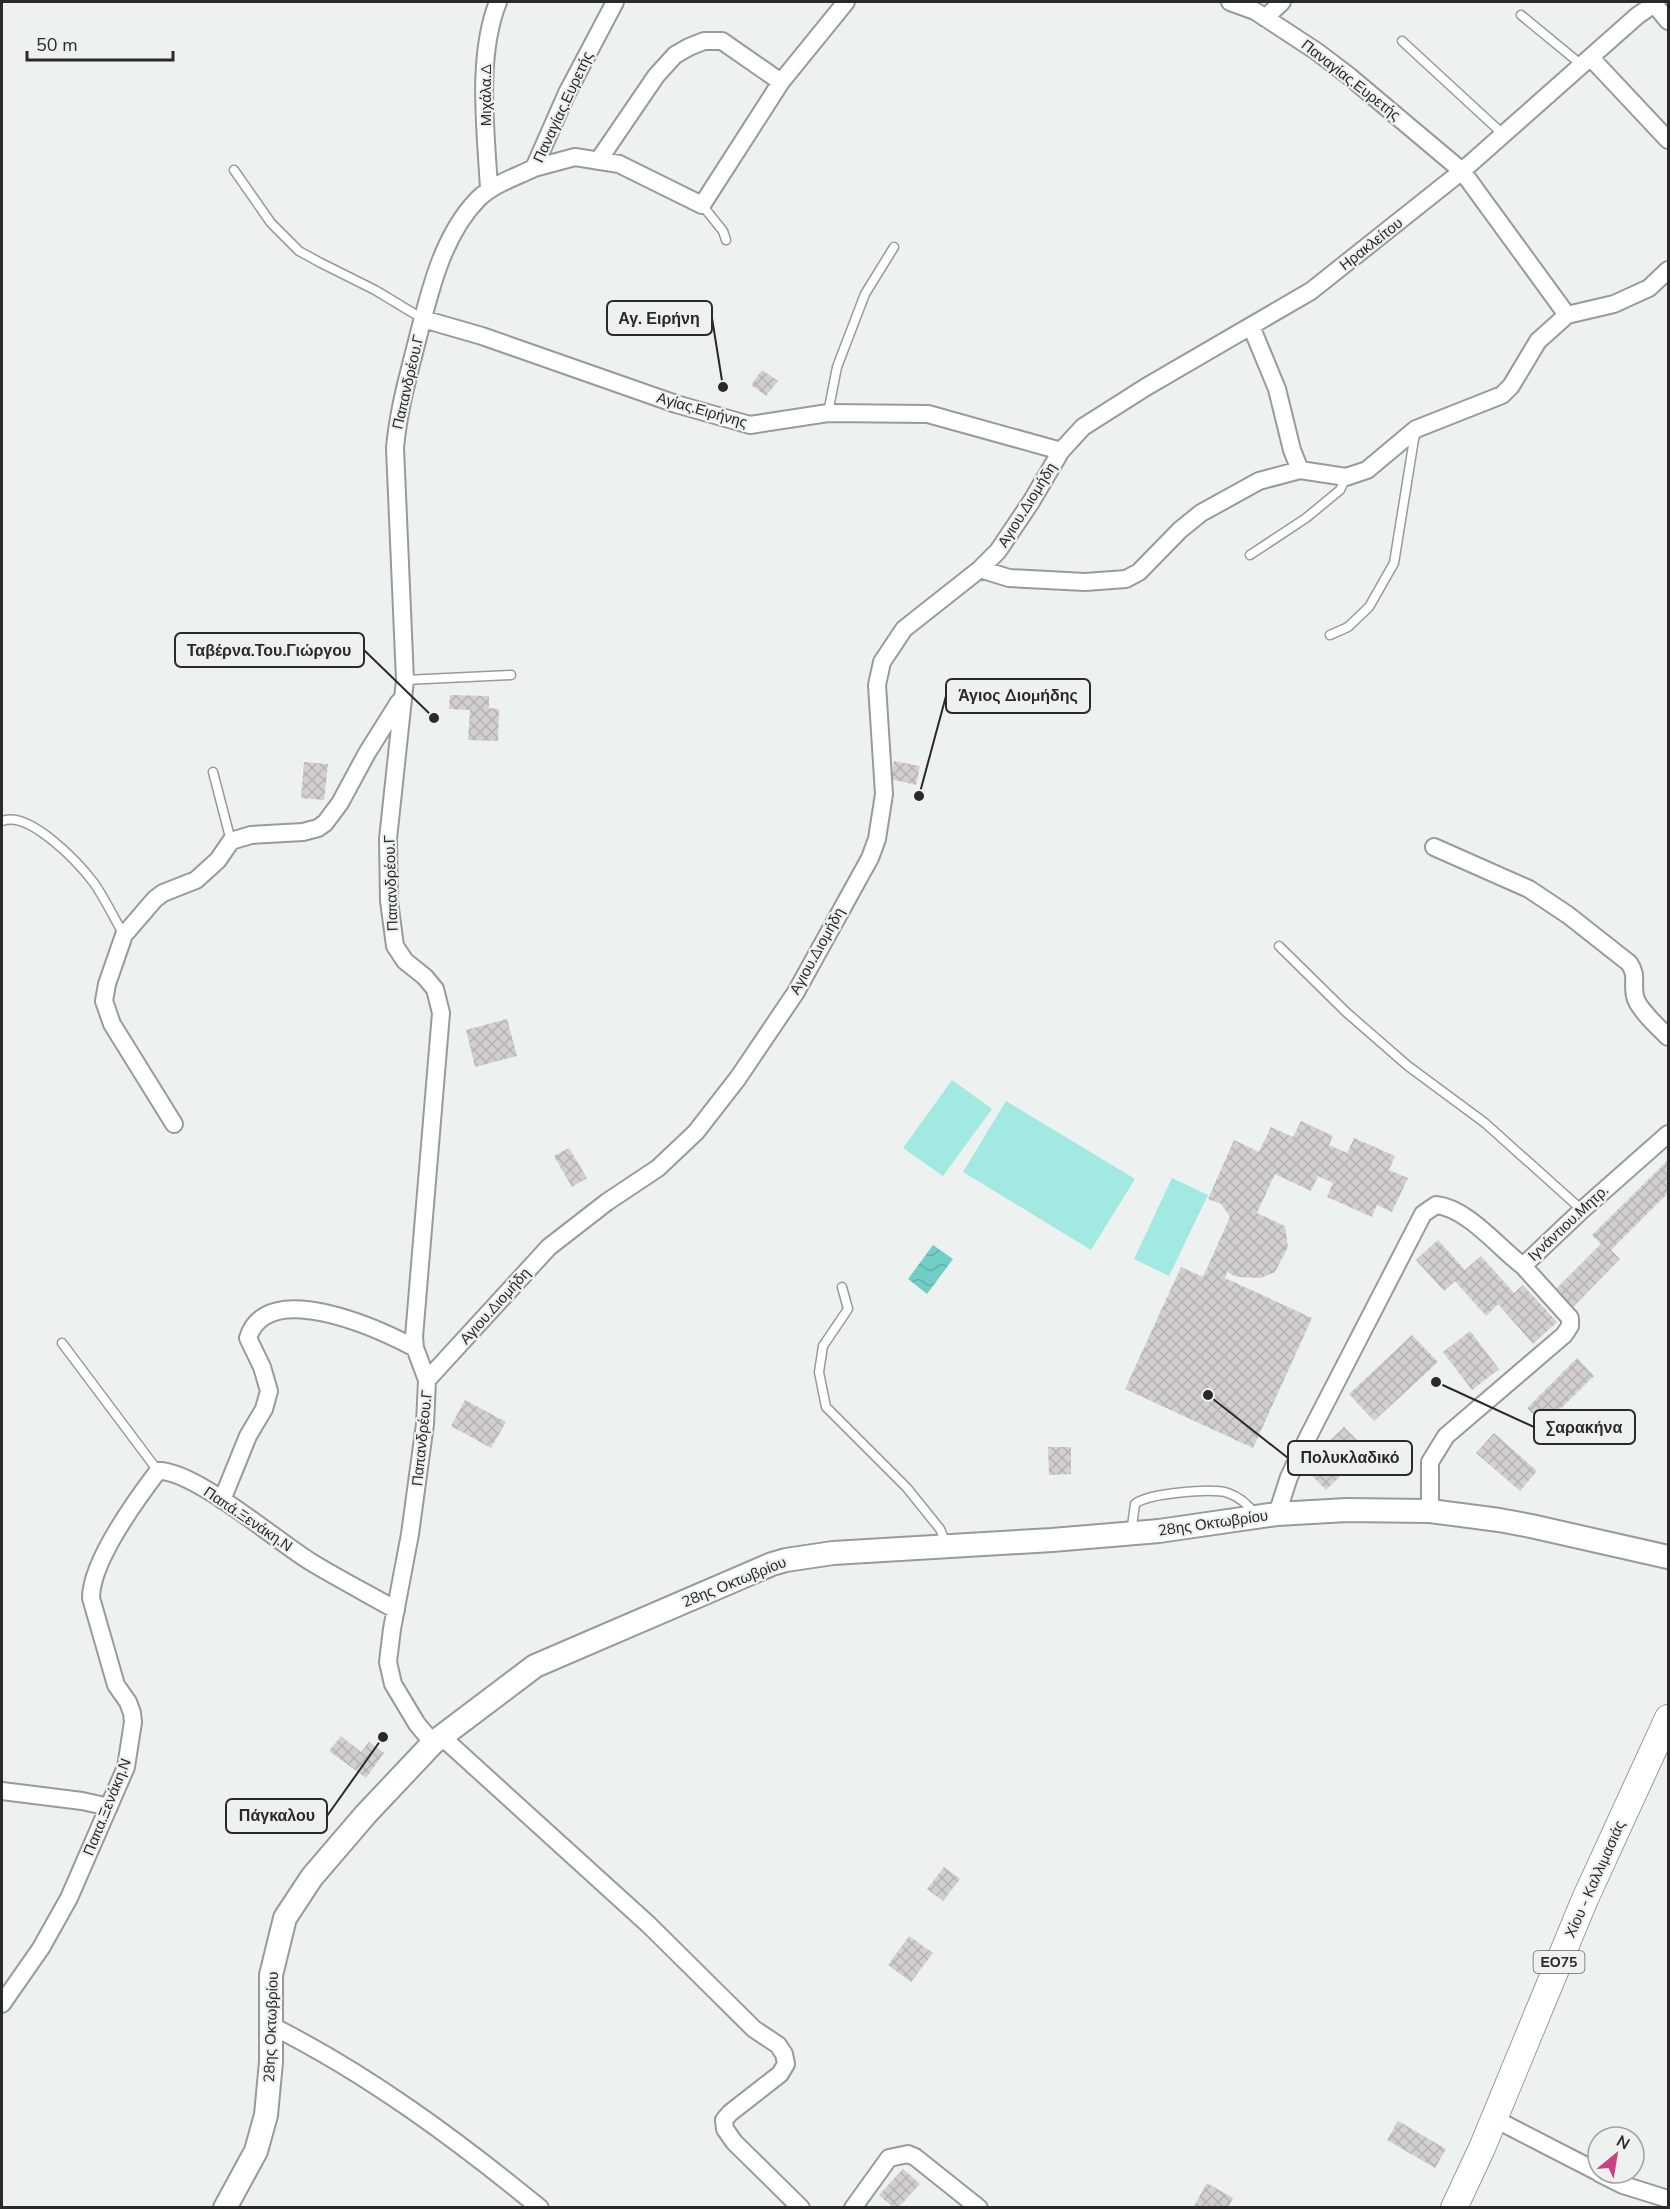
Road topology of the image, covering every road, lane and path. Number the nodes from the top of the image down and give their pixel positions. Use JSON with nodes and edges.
{"nodes":[{"id":1,"x":498,"y":2,"type":"edge"},
{"id":2,"x":615,"y":2,"type":"edge"},
{"id":3,"x":846,"y":2,"type":"edge"},
{"id":4,"x":1230,"y":2,"type":"edge"},
{"id":5,"x":1282,"y":2,"type":"edge"},
{"id":6,"x":1656,"y":3,"type":"edge"},
{"id":7,"x":1521,"y":15,"type":"dead end"},
{"id":8,"x":1265,"y":18,"type":"junction"},
{"id":9,"x":1668,"y":21,"type":"edge"},
{"id":10,"x":1402,"y":41,"type":"dead end"},
{"id":11,"x":1587,"y":62,"type":"junction"},
{"id":12,"x":782,"y":82,"type":"junction"},
{"id":13,"x":1504,"y":135,"type":"junction"},
{"id":14,"x":1668,"y":140,"type":"edge"},
{"id":15,"x":598,"y":161,"type":"junction"},
{"id":16,"x":534,"y":168,"type":"junction"},
{"id":17,"x":234,"y":170,"type":"dead end"},
{"id":18,"x":1462,"y":171,"type":"junction"},
{"id":19,"x":489,"y":189,"type":"junction"},
{"id":20,"x":702,"y":205,"type":"junction"},
{"id":21,"x":726,"y":240,"type":"dead end"},
{"id":22,"x":894,"y":247,"type":"dead end"},
{"id":23,"x":1668,"y":270,"type":"edge"},
{"id":24,"x":1567,"y":315,"type":"junction"},
{"id":25,"x":423,"y":320,"type":"junction"},
{"id":26,"x":1251,"y":326,"type":"junction"},
{"id":27,"x":828,"y":412,"type":"junction"},
{"id":28,"x":1416,"y":429,"type":"junction"},
{"id":29,"x":1060,"y":451,"type":"junction"},
{"id":30,"x":1300,"y":470,"type":"junction"},
{"id":31,"x":1346,"y":477,"type":"junction"},
{"id":32,"x":1250,"y":555,"type":"dead end"},
{"id":33,"x":980,"y":569,"type":"junction"},
{"id":34,"x":1330,"y":635,"type":"dead end"},
{"id":35,"x":511,"y":675,"type":"dead end"},
{"id":36,"x":405,"y":680,"type":"junction"},
{"id":37,"x":402,"y":697,"type":"junction"},
{"id":38,"x":213,"y":772,"type":"dead end"},
{"id":39,"x":2,"y":821,"type":"edge"},
{"id":40,"x":231,"y":841,"type":"junction"},
{"id":41,"x":1434,"y":847,"type":"dead end"},
{"id":42,"x":124,"y":935,"type":"junction"},
{"id":43,"x":1280,"y":946,"type":"dead end"},
{"id":44,"x":1668,"y":1037,"type":"edge"},
{"id":45,"x":174,"y":1124,"type":"dead end"},
{"id":46,"x":1668,"y":1134,"type":"edge"},
{"id":47,"x":1582,"y":1210,"type":"junction"},
{"id":48,"x":1523,"y":1266,"type":"junction"},
{"id":49,"x":842,"y":1287,"type":"dead end"},
{"id":50,"x":62,"y":1343,"type":"dead end"},
{"id":51,"x":415,"y":1347,"type":"junction"},
{"id":52,"x":428,"y":1380,"type":"junction"},
{"id":53,"x":158,"y":1471,"type":"junction"},
{"id":54,"x":222,"y":1500,"type":"junction"},
{"id":55,"x":1430,"y":1511,"type":"junction"},
{"id":56,"x":1268,"y":1515,"type":"junction"},
{"id":57,"x":1131,"y":1533,"type":"junction"},
{"id":58,"x":947,"y":1546,"type":"junction"},
{"id":59,"x":1668,"y":1557,"type":"edge"},
{"id":60,"x":396,"y":1610,"type":"junction"},
{"id":61,"x":1668,"y":1718,"type":"edge"},
{"id":62,"x":437,"y":1740,"type":"junction"},
{"id":63,"x":2,"y":1791,"type":"edge"},
{"id":64,"x":109,"y":1807,"type":"junction"},
{"id":65,"x":2,"y":2004,"type":"edge"},
{"id":66,"x":272,"y":2026,"type":"junction"},
{"id":67,"x":1494,"y":2118,"type":"junction"},
{"id":68,"x":1586,"y":2167,"type":"edge"},
{"id":69,"x":1623,"y":2185,"type":"edge"},
{"id":70,"x":1668,"y":2199,"type":"edge"},
{"id":71,"x":225,"y":2208,"type":"edge"},
{"id":72,"x":540,"y":2208,"type":"edge"},
{"id":73,"x":801,"y":2208,"type":"edge"},
{"id":74,"x":853,"y":2208,"type":"edge"},
{"id":75,"x":979,"y":2208,"type":"edge"},
{"id":76,"x":1454,"y":2208,"type":"edge"}],
"edges":[{"from":1,"to":19,"type":"street","name":"Μιχάλα.Δ"},
{"from":2,"to":16,"type":"street","name":"Παναγίας.Ευρετής"},
{"from":3,"to":12,"type":"street"},
{"from":4,"to":8,"type":"street","name":"Παναγίας.Ευρετής"},
{"from":5,"to":8,"type":"street"},
{"from":6,"to":9,"type":"street"},
{"from":6,"to":11,"type":"street","name":"Ηρακλείτου"},
{"from":7,"to":11,"type":"lane"},
{"from":8,"to":18,"type":"street","name":"Παναγίας.Ευρετής"},
{"from":10,"to":13,"type":"lane"},
{"from":11,"to":13,"type":"street","name":"Ηρακλείτου"},
{"from":11,"to":14,"type":"street"},
{"from":12,"to":15,"type":"street"},
{"from":12,"to":20,"type":"street"},
{"from":13,"to":18,"type":"street","name":"Ηρακλείτου"},
{"from":15,"to":16,"type":"street"},
{"from":15,"to":20,"type":"street"},
{"from":16,"to":19,"type":"street","name":"Παναγίας.Ευρετής"},
{"from":17,"to":25,"type":"lane"},
{"from":18,"to":24,"type":"street","name":"Παναγίας.Ευρετής"},
{"from":18,"to":26,"type":"street","name":"Ηρακλείτου"},
{"from":19,"to":25,"type":"street","name":"Παπανδρέου.Γ"},
{"from":20,"to":21,"type":"lane"},
{"from":22,"to":27,"type":"lane"},
{"from":23,"to":24,"type":"street"},
{"from":24,"to":28,"type":"street"},
{"from":25,"to":27,"type":"street","name":"Αγίας.Ειρήνης"},
{"from":25,"to":36,"type":"street","name":"Παπανδρέου.Γ"},
{"from":26,"to":29,"type":"street","name":"Ηρακλείτου"},
{"from":26,"to":30,"type":"street"},
{"from":27,"to":29,"type":"street","name":"Αγίας.Ειρήνης"},
{"from":28,"to":31,"type":"street"},
{"from":28,"to":34,"type":"lane"},
{"from":29,"to":33,"type":"street","name":"Αγιου.Διομήδη"},
{"from":30,"to":31,"type":"street"},
{"from":30,"to":33,"type":"street"},
{"from":31,"to":32,"type":"lane"},
{"from":33,"to":52,"type":"street","name":"Αγιου.Διομήδη"},
{"from":35,"to":36,"type":"lane"},
{"from":36,"to":37,"type":"street","name":"Παπανδρέου.Γ"},
{"from":37,"to":40,"type":"street"},
{"from":37,"to":51,"type":"street","name":"Παπανδρέου.Γ"},
{"from":38,"to":40,"type":"lane"},
{"from":39,"to":42,"type":"lane"},
{"from":40,"to":42,"type":"street"},
{"from":41,"to":44,"type":"street"},
{"from":42,"to":45,"type":"street"},
{"from":43,"to":47,"type":"lane"},
{"from":46,"to":47,"type":"street","name":"Ιγνάντιου.Μητρ."},
{"from":47,"to":48,"type":"street","name":"Ιγνάντιου.Μητρ."},
{"from":48,"to":55,"type":"street","name":"Ιγνάντιου.Μητρ."},
{"from":48,"to":56,"type":"street"},
{"from":49,"to":58,"type":"lane"},
{"from":50,"to":53,"type":"lane"},
{"from":51,"to":52,"type":"street","name":"Παπανδρέου.Γ"},
{"from":51,"to":54,"type":"street"},
{"from":52,"to":60,"type":"street","name":"Παπανδρέου.Γ"},
{"from":53,"to":54,"type":"street","name":"Παπά.Ξενάκη.Ν"},
{"from":53,"to":64,"type":"street","name":"Παπα.Ξενάκη.Ν"},
{"from":54,"to":60,"type":"street","name":"Παπά.Ξενάκη.Ν"},
{"from":55,"to":56,"type":"main road","name":"28ης Οκτωβρίου"},
{"from":55,"to":59,"type":"main road","name":"28ης Οκτωβρίου"},
{"from":56,"to":57,"type":"main road","name":"28ης Οκτωβρίου"},
{"from":56,"to":57,"type":"lane"},
{"from":57,"to":58,"type":"main road","name":"28ης Οκτωβρίου"},
{"from":58,"to":62,"type":"main road","name":"28ης Οκτωβρίου"},
{"from":60,"to":62,"type":"street","name":"Παπανδρέου.Γ"},
{"from":61,"to":67,"type":"main road","name":"Χίου - Καλλιμασιάς","number":"ΕΟ75"},
{"from":62,"to":66,"type":"main road","name":"28ης Οκτωβρίου"},
{"from":62,"to":73,"type":"street","name":"Παπανδρέου.Γ"},
{"from":63,"to":64,"type":"street"},
{"from":64,"to":65,"type":"street","name":"Παπα.Ξενάκη.Ν"},
{"from":66,"to":71,"type":"main road","name":"28ης Οκτωβρίου"},
{"from":66,"to":72,"type":"street"},
{"from":67,"to":68,"type":"street"},
{"from":67,"to":76,"type":"main road","name":"Χίου - Καλλιμασιάς","number":"ΕΟ75"},
{"from":69,"to":70,"type":"street"},
{"from":74,"to":75,"type":"street"}]}
